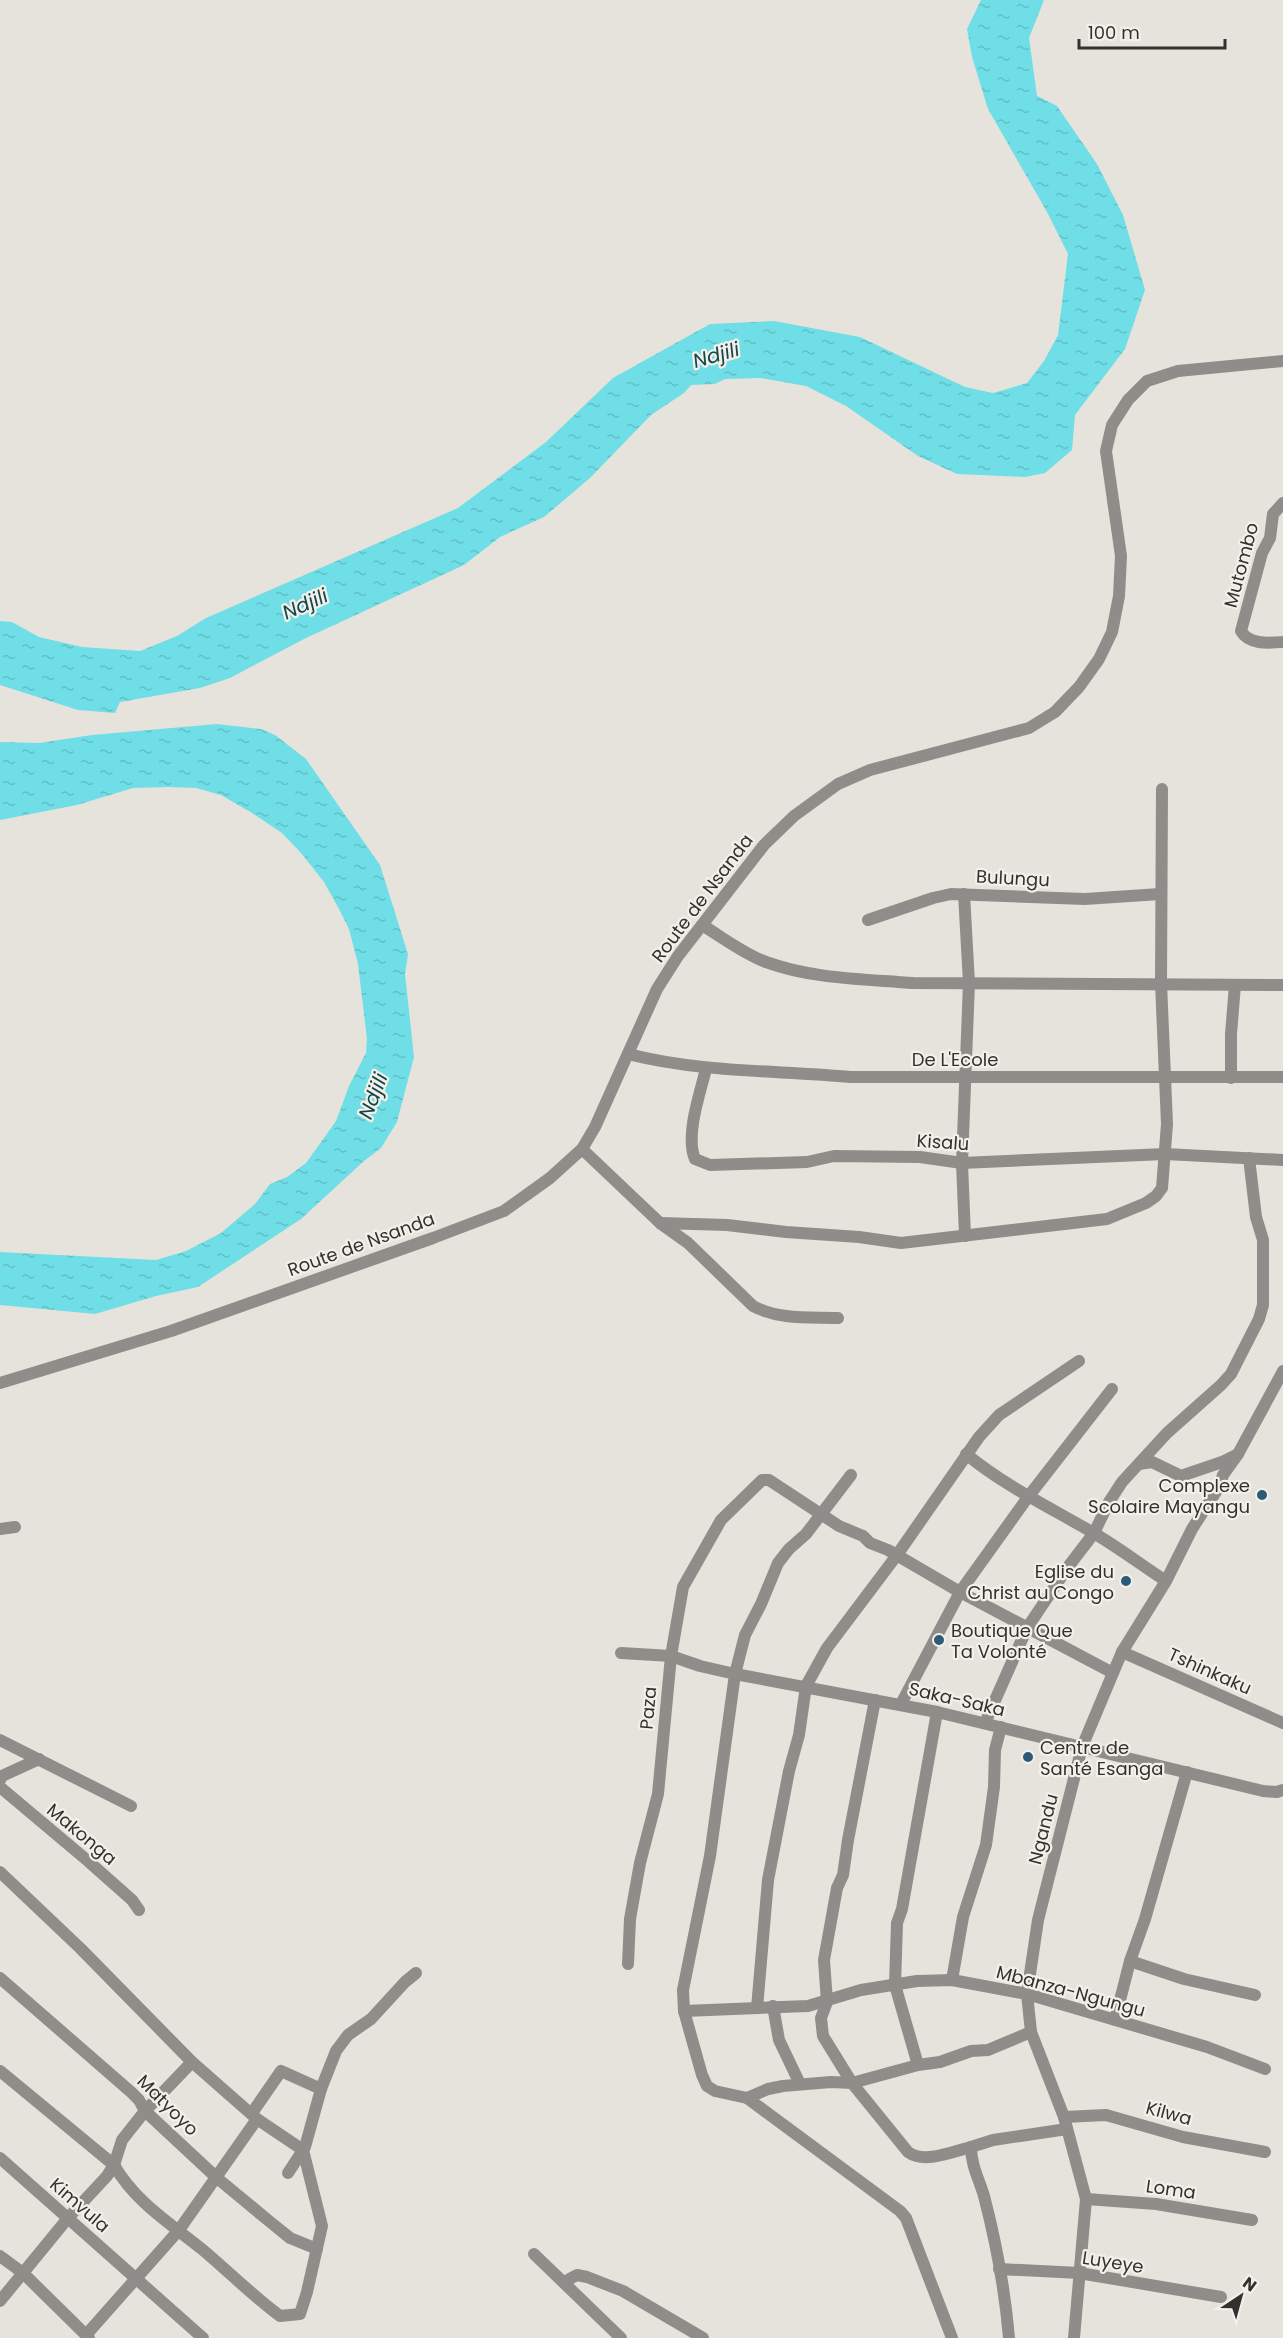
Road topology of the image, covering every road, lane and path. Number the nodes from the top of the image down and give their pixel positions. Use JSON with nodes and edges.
{"nodes":[{"id":1,"x":1283,"y":361,"type":"edge"},
{"id":2,"x":1283,"y":502,"type":"edge"},
{"id":3,"x":1283,"y":642,"type":"edge"},
{"id":4,"x":1162,"y":789,"type":"dead end"},
{"id":5,"x":963,"y":894,"type":"junction"},
{"id":6,"x":1161,"y":894,"type":"junction"},
{"id":7,"x":867,"y":920,"type":"dead end"},
{"id":8,"x":702,"y":925,"type":"junction"},
{"id":9,"x":969,"y":983,"type":"junction"},
{"id":10,"x":1161,"y":983,"type":"junction"},
{"id":11,"x":1235,"y":985,"type":"junction"},
{"id":12,"x":1283,"y":985,"type":"edge"},
{"id":13,"x":628,"y":1054,"type":"junction"},
{"id":14,"x":706,"y":1069,"type":"junction"},
{"id":15,"x":966,"y":1077,"type":"junction"},
{"id":16,"x":1283,"y":1077,"type":"edge"},
{"id":17,"x":1231,"y":1078,"type":"junction"},
{"id":18,"x":1165,"y":1079,"type":"junction"},
{"id":19,"x":582,"y":1149,"type":"junction"},
{"id":20,"x":1165,"y":1154,"type":"junction"},
{"id":21,"x":1249,"y":1158,"type":"junction"},
{"id":22,"x":1283,"y":1160,"type":"edge"},
{"id":23,"x":962,"y":1163,"type":"junction"},
{"id":24,"x":660,"y":1222,"type":"junction"},
{"id":25,"x":966,"y":1236,"type":"junction"},
{"id":26,"x":838,"y":1318,"type":"dead end"},
{"id":27,"x":1079,"y":1361,"type":"dead end"},
{"id":28,"x":1283,"y":1371,"type":"edge"},
{"id":29,"x":0,"y":1383,"type":"edge"},
{"id":30,"x":1112,"y":1389,"type":"dead end"},
{"id":31,"x":966,"y":1454,"type":"junction"},
{"id":32,"x":1238,"y":1454,"type":"junction"},
{"id":33,"x":1139,"y":1464,"type":"junction"},
{"id":34,"x":851,"y":1475,"type":"dead end"},
{"id":35,"x":1028,"y":1497,"type":"junction"},
{"id":36,"x":820,"y":1513,"type":"junction"},
{"id":37,"x":15,"y":1527,"type":"dead end"},
{"id":38,"x":0,"y":1529,"type":"edge"},
{"id":39,"x":1094,"y":1533,"type":"junction"},
{"id":40,"x":897,"y":1555,"type":"junction"},
{"id":41,"x":1166,"y":1581,"type":"junction"},
{"id":42,"x":960,"y":1592,"type":"junction"},
{"id":43,"x":1027,"y":1628,"type":"junction"},
{"id":44,"x":1122,"y":1652,"type":"junction"},
{"id":45,"x":621,"y":1653,"type":"dead end"},
{"id":46,"x":671,"y":1656,"type":"junction"},
{"id":47,"x":1113,"y":1672,"type":"junction"},
{"id":48,"x":735,"y":1674,"type":"junction"},
{"id":49,"x":806,"y":1686,"type":"junction"},
{"id":50,"x":875,"y":1700,"type":"junction"},
{"id":51,"x":901,"y":1704,"type":"junction"},
{"id":52,"x":936,"y":1712,"type":"junction"},
{"id":53,"x":1283,"y":1723,"type":"edge"},
{"id":54,"x":986,"y":1724,"type":"junction"},
{"id":55,"x":1001,"y":1727,"type":"junction"},
{"id":56,"x":0,"y":1740,"type":"edge"},
{"id":57,"x":1082,"y":1747,"type":"junction"},
{"id":58,"x":39,"y":1759,"type":"junction"},
{"id":59,"x":1187,"y":1772,"type":"junction"},
{"id":60,"x":0,"y":1779,"type":"edge"},
{"id":61,"x":1283,"y":1790,"type":"edge"},
{"id":62,"x":131,"y":1806,"type":"dead end"},
{"id":63,"x":0,"y":1872,"type":"edge"},
{"id":64,"x":139,"y":1910,"type":"dead end"},
{"id":65,"x":1131,"y":1961,"type":"junction"},
{"id":66,"x":628,"y":1964,"type":"dead end"},
{"id":67,"x":416,"y":1973,"type":"dead end"},
{"id":68,"x":0,"y":1978,"type":"edge"},
{"id":69,"x":952,"y":1980,"type":"junction"},
{"id":70,"x":895,"y":1986,"type":"junction"},
{"id":71,"x":1027,"y":1994,"type":"junction"},
{"id":72,"x":1255,"y":1995,"type":"dead end"},
{"id":73,"x":827,"y":2002,"type":"junction"},
{"id":74,"x":773,"y":2007,"type":"junction"},
{"id":75,"x":757,"y":2008,"type":"junction"},
{"id":76,"x":684,"y":2011,"type":"junction"},
{"id":77,"x":1115,"y":2020,"type":"junction"},
{"id":78,"x":1031,"y":2032,"type":"junction"},
{"id":79,"x":192,"y":2062,"type":"junction"},
{"id":80,"x":918,"y":2065,"type":"junction"},
{"id":81,"x":1265,"y":2068,"type":"dead end"},
{"id":82,"x":0,"y":2071,"type":"edge"},
{"id":83,"x":852,"y":2083,"type":"junction"},
{"id":84,"x":800,"y":2084,"type":"junction"},
{"id":85,"x":321,"y":2089,"type":"junction"},
{"id":86,"x":747,"y":2098,"type":"junction"},
{"id":87,"x":145,"y":2111,"type":"junction"},
{"id":88,"x":255,"y":2116,"type":"junction"},
{"id":89,"x":1066,"y":2123,"type":"junction"},
{"id":90,"x":971,"y":2147,"type":"junction"},
{"id":91,"x":303,"y":2150,"type":"junction"},
{"id":92,"x":1265,"y":2152,"type":"dead end"},
{"id":93,"x":0,"y":2158,"type":"edge"},
{"id":94,"x":114,"y":2165,"type":"junction"},
{"id":95,"x":288,"y":2172,"type":"dead end"},
{"id":96,"x":217,"y":2178,"type":"junction"},
{"id":97,"x":1086,"y":2199,"type":"junction"},
{"id":98,"x":69,"y":2218,"type":"junction"},
{"id":99,"x":1252,"y":2220,"type":"dead end"},
{"id":100,"x":179,"y":2230,"type":"junction"},
{"id":101,"x":317,"y":2249,"type":"junction"},
{"id":102,"x":534,"y":2254,"type":"dead end"},
{"id":103,"x":0,"y":2256,"type":"edge"},
{"id":104,"x":999,"y":2269,"type":"junction"},
{"id":105,"x":23,"y":2273,"type":"junction"},
{"id":106,"x":1079,"y":2273,"type":"junction"},
{"id":107,"x":136,"y":2278,"type":"junction"},
{"id":108,"x":564,"y":2282,"type":"junction"},
{"id":109,"x":1221,"y":2297,"type":"dead end"},
{"id":110,"x":0,"y":2301,"type":"edge"},
{"id":111,"x":88,"y":2337,"type":"edge"},
{"id":112,"x":203,"y":2338,"type":"edge"},
{"id":113,"x":621,"y":2338,"type":"edge"},
{"id":114,"x":703,"y":2338,"type":"edge"},
{"id":115,"x":952,"y":2338,"type":"edge"},
{"id":116,"x":1009,"y":2338,"type":"edge"},
{"id":117,"x":1074,"y":2338,"type":"edge"}],
"edges":[{"from":1,"to":8,"type":"street","name":"Route de Nsanda"},
{"from":2,"to":3,"type":"street","name":"Mutombo"},
{"from":4,"to":6,"type":"street"},
{"from":5,"to":6,"type":"street","name":"Bulungu"},
{"from":5,"to":7,"type":"street","name":"Bulungu"},
{"from":5,"to":9,"type":"street"},
{"from":6,"to":10,"type":"street"},
{"from":8,"to":9,"type":"street"},
{"from":8,"to":13,"type":"street","name":"Route de Nsanda"},
{"from":9,"to":10,"type":"street"},
{"from":9,"to":15,"type":"street"},
{"from":10,"to":11,"type":"street"},
{"from":10,"to":18,"type":"street"},
{"from":11,"to":12,"type":"street"},
{"from":11,"to":17,"type":"street"},
{"from":13,"to":14,"type":"street","name":"De L'Ecole"},
{"from":13,"to":19,"type":"street","name":"Route de Nsanda"},
{"from":14,"to":15,"type":"street","name":"De L'Ecole"},
{"from":14,"to":23,"type":"street","name":"Kisalu"},
{"from":15,"to":18,"type":"street","name":"De L'Ecole"},
{"from":15,"to":23,"type":"street"},
{"from":16,"to":17,"type":"street","name":"De L'Ecole"},
{"from":17,"to":18,"type":"street","name":"De L'Ecole"},
{"from":18,"to":20,"type":"street"},
{"from":19,"to":24,"type":"street"},
{"from":19,"to":29,"type":"street","name":"Route de Nsanda"},
{"from":20,"to":21,"type":"street","name":"Kisalu"},
{"from":20,"to":23,"type":"street","name":"Kisalu"},
{"from":20,"to":25,"type":"street"},
{"from":21,"to":22,"type":"street","name":"Kisalu"},
{"from":21,"to":33,"type":"street"},
{"from":23,"to":25,"type":"street"},
{"from":24,"to":25,"type":"street"},
{"from":24,"to":26,"type":"street"},
{"from":27,"to":31,"type":"street"},
{"from":28,"to":32,"type":"street","name":"Ngandu"},
{"from":30,"to":35,"type":"street"},
{"from":31,"to":35,"type":"street"},
{"from":31,"to":40,"type":"street"},
{"from":32,"to":33,"type":"street"},
{"from":32,"to":41,"type":"street","name":"Ngandu"},
{"from":33,"to":39,"type":"street"},
{"from":34,"to":36,"type":"street"},
{"from":35,"to":39,"type":"street"},
{"from":35,"to":42,"type":"street"},
{"from":36,"to":40,"type":"street"},
{"from":36,"to":46,"type":"street","name":"Paza"},
{"from":36,"to":48,"type":"street"},
{"from":37,"to":38,"type":"street"},
{"from":39,"to":41,"type":"street"},
{"from":39,"to":43,"type":"street"},
{"from":40,"to":42,"type":"street"},
{"from":40,"to":49,"type":"street"},
{"from":41,"to":44,"type":"street","name":"Ngandu"},
{"from":42,"to":43,"type":"street"},
{"from":42,"to":51,"type":"street"},
{"from":43,"to":47,"type":"street"},
{"from":43,"to":54,"type":"street"},
{"from":44,"to":47,"type":"street","name":"Ngandu"},
{"from":44,"to":53,"type":"street","name":"Tshinkaku"},
{"from":45,"to":46,"type":"street","name":"Saka-Saka"},
{"from":46,"to":48,"type":"street","name":"Saka-Saka"},
{"from":46,"to":66,"type":"street","name":"Paza"},
{"from":47,"to":57,"type":"street","name":"Ngandu"},
{"from":48,"to":49,"type":"street","name":"Saka-Saka"},
{"from":48,"to":76,"type":"street"},
{"from":49,"to":50,"type":"street","name":"Saka-Saka"},
{"from":49,"to":75,"type":"street"},
{"from":50,"to":51,"type":"street","name":"Saka-Saka"},
{"from":50,"to":73,"type":"street"},
{"from":51,"to":52,"type":"street","name":"Saka-Saka"},
{"from":52,"to":54,"type":"street","name":"Saka-Saka"},
{"from":52,"to":70,"type":"street"},
{"from":54,"to":55,"type":"street","name":"Saka-Saka"},
{"from":55,"to":57,"type":"street","name":"Saka-Saka"},
{"from":55,"to":69,"type":"street"},
{"from":56,"to":58,"type":"street"},
{"from":57,"to":59,"type":"street","name":"Saka-Saka"},
{"from":57,"to":71,"type":"street","name":"Ngandu"},
{"from":58,"to":60,"type":"street"},
{"from":58,"to":62,"type":"street"},
{"from":59,"to":61,"type":"street","name":"Saka-Saka"},
{"from":59,"to":65,"type":"street"},
{"from":60,"to":64,"type":"street","name":"Makonga"},
{"from":63,"to":79,"type":"street"},
{"from":65,"to":72,"type":"street"},
{"from":65,"to":77,"type":"street"},
{"from":67,"to":85,"type":"street"},
{"from":68,"to":87,"type":"street","name":"Matyoyo"},
{"from":69,"to":70,"type":"street","name":"Mbanza-Ngungu"},
{"from":69,"to":71,"type":"street","name":"Mbanza-Ngungu"},
{"from":70,"to":73,"type":"street","name":"Mbanza-Ngungu"},
{"from":70,"to":80,"type":"street"},
{"from":71,"to":77,"type":"street","name":"Mbanza-Ngungu"},
{"from":71,"to":78,"type":"street","name":"Ngandu"},
{"from":73,"to":74,"type":"street","name":"Mbanza-Ngungu"},
{"from":73,"to":83,"type":"street"},
{"from":74,"to":75,"type":"street","name":"Mbanza-Ngungu"},
{"from":74,"to":84,"type":"street"},
{"from":75,"to":76,"type":"street","name":"Mbanza-Ngungu"},
{"from":76,"to":86,"type":"street"},
{"from":77,"to":81,"type":"street","name":"Mbanza-Ngungu"},
{"from":78,"to":80,"type":"street"},
{"from":78,"to":89,"type":"street","name":"Ngandu"},
{"from":79,"to":87,"type":"street"},
{"from":79,"to":88,"type":"street"},
{"from":80,"to":83,"type":"street"},
{"from":82,"to":94,"type":"street"},
{"from":83,"to":84,"type":"street"},
{"from":83,"to":90,"type":"street","name":"Kilwa"},
{"from":84,"to":86,"type":"street"},
{"from":85,"to":88,"type":"street"},
{"from":85,"to":91,"type":"street"},
{"from":86,"to":115,"type":"street"},
{"from":87,"to":94,"type":"street"},
{"from":87,"to":96,"type":"street","name":"Matyoyo"},
{"from":88,"to":91,"type":"street"},
{"from":88,"to":96,"type":"street"},
{"from":89,"to":90,"type":"street","name":"Kilwa"},
{"from":89,"to":92,"type":"street","name":"Kilwa"},
{"from":89,"to":97,"type":"street","name":"Ngandu"},
{"from":90,"to":104,"type":"street"},
{"from":91,"to":95,"type":"street"},
{"from":91,"to":101,"type":"street"},
{"from":93,"to":98,"type":"street","name":"Kimvula"},
{"from":94,"to":98,"type":"street"},
{"from":94,"to":100,"type":"street"},
{"from":96,"to":100,"type":"street"},
{"from":96,"to":101,"type":"street","name":"Matyoyo"},
{"from":97,"to":99,"type":"street","name":"Loma"},
{"from":97,"to":106,"type":"street","name":"Ngandu"},
{"from":98,"to":105,"type":"street"},
{"from":98,"to":107,"type":"street","name":"Kimvula"},
{"from":100,"to":101,"type":"street"},
{"from":100,"to":107,"type":"street"},
{"from":102,"to":108,"type":"street"},
{"from":103,"to":105,"type":"street"},
{"from":104,"to":106,"type":"street","name":"Luyeye"},
{"from":104,"to":116,"type":"street"},
{"from":105,"to":110,"type":"street"},
{"from":105,"to":111,"type":"street"},
{"from":106,"to":109,"type":"street","name":"Luyeye"},
{"from":106,"to":117,"type":"street","name":"Ngandu"},
{"from":107,"to":111,"type":"street"},
{"from":107,"to":112,"type":"street","name":"Kimvula"},
{"from":108,"to":113,"type":"street"},
{"from":108,"to":114,"type":"street"}]}
